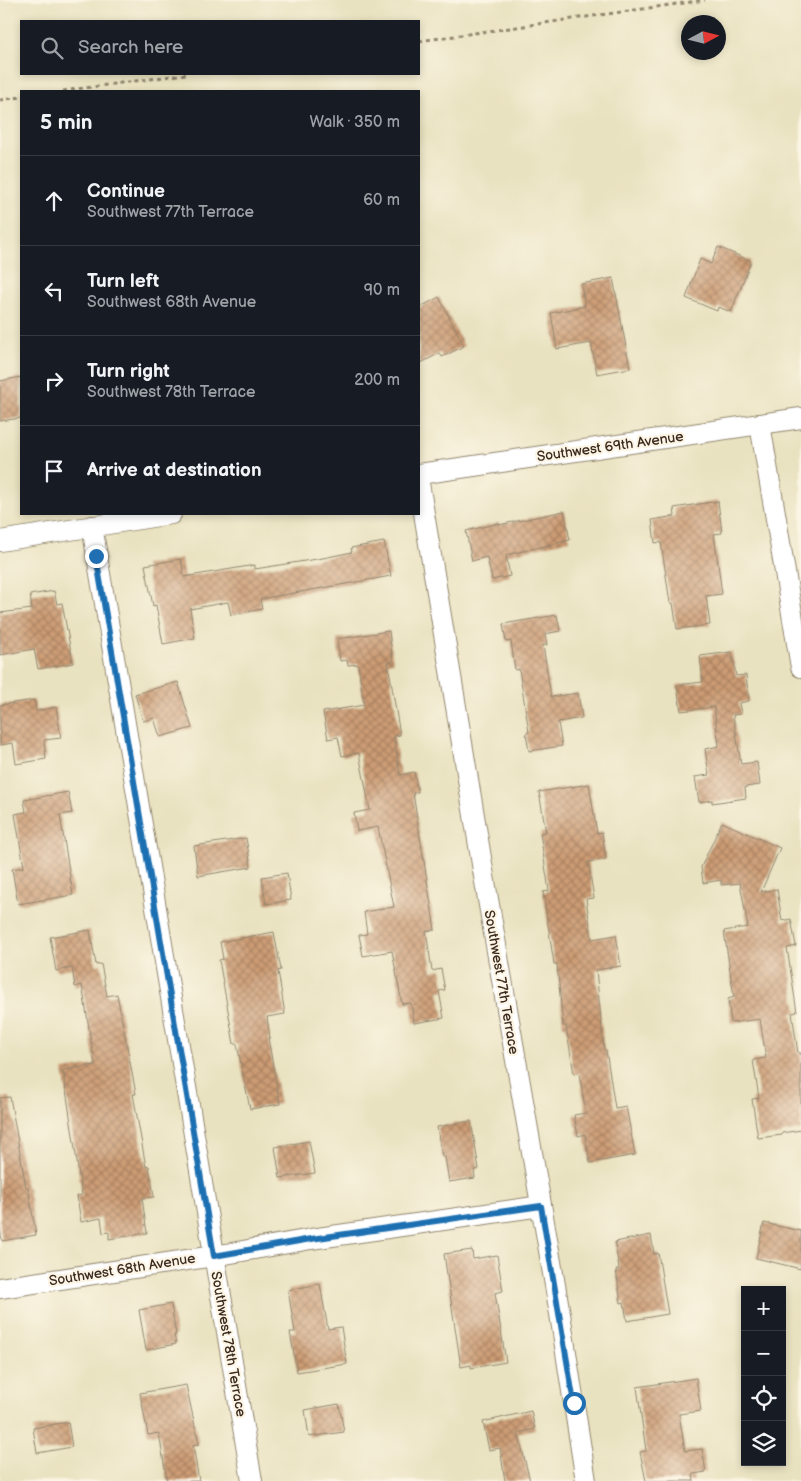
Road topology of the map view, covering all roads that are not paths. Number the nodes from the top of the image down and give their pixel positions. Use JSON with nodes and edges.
{"nodes":[{"id":1,"x":801,"y":418,"type":"edge"},
{"id":2,"x":760,"y":424,"type":"junction"},
{"id":3,"x":420,"y":474,"type":"edge"},
{"id":4,"x":420,"y":489,"type":"edge"},
{"id":5,"x":164,"y":515,"type":"edge"},
{"id":6,"x":92,"y":526,"type":"junction"},
{"id":7,"x":0,"y":541,"type":"edge"},
{"id":8,"x":801,"y":667,"type":"edge"},
{"id":9,"x":541,"y":1206,"type":"junction"},
{"id":10,"x":214,"y":1256,"type":"junction"},
{"id":11,"x":0,"y":1288,"type":"edge"},
{"id":12,"x":252,"y":1481,"type":"edge"},
{"id":13,"x":586,"y":1481,"type":"edge"}],
"edges":[{"from":1,"to":2,"type":"street","name":"Southwest 69th Avenue"},
{"from":2,"to":3,"type":"street","name":"Southwest 69th Avenue"},
{"from":2,"to":8,"type":"street"},
{"from":4,"to":9,"type":"street","name":"Southwest 77th Terrace"},
{"from":5,"to":6,"type":"street"},
{"from":6,"to":7,"type":"street"},
{"from":6,"to":10,"type":"street","name":"Southwest 78th Terrace"},
{"from":9,"to":10,"type":"street","name":"Southwest 68th Avenue"},
{"from":9,"to":13,"type":"street","name":"Southwest 77th Terrace"},
{"from":10,"to":11,"type":"street","name":"Southwest 68th Avenue"},
{"from":10,"to":12,"type":"street","name":"Southwest 78th Terrace"}]}
